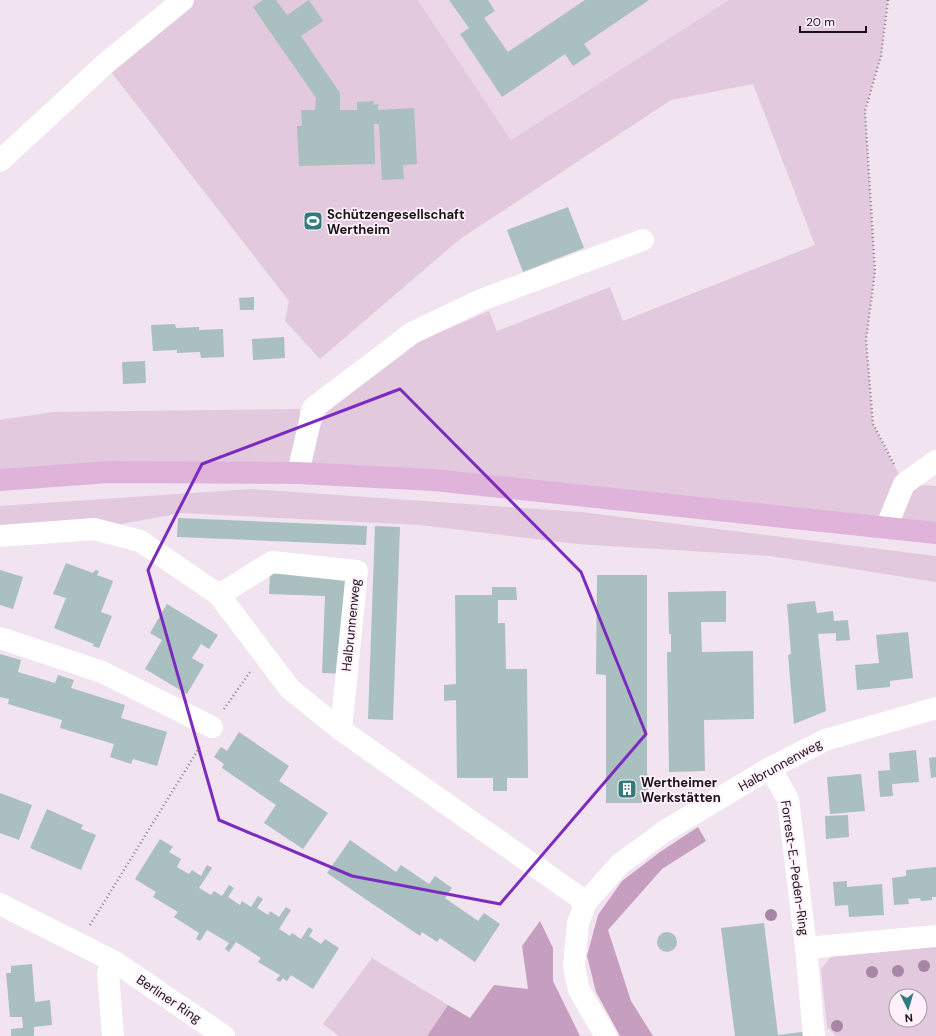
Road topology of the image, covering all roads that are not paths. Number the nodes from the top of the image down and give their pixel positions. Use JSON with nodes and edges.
{"nodes":[{"id":1,"x":183,"y":0,"type":"edge"},
{"id":2,"x":0,"y":161,"type":"edge"},
{"id":3,"x":644,"y":240,"type":"dead end"},
{"id":4,"x":936,"y":461,"type":"edge"},
{"id":5,"x":298,"y":473,"type":"junction"},
{"id":6,"x":0,"y":480,"type":"edge"},
{"id":7,"x":886,"y":528,"type":"junction"},
{"id":8,"x":936,"y":533,"type":"edge"},
{"id":9,"x":0,"y":536,"type":"edge"},
{"id":10,"x":219,"y":595,"type":"junction"},
{"id":11,"x":0,"y":638,"type":"edge"},
{"id":12,"x":936,"y":708,"type":"edge"},
{"id":13,"x":212,"y":727,"type":"road end"},
{"id":14,"x":341,"y":730,"type":"junction"},
{"id":15,"x":770,"y":768,"type":"junction"},
{"id":16,"x":586,"y":902,"type":"junction"},
{"id":17,"x":0,"y":904,"type":"edge"},
{"id":18,"x":936,"y":936,"type":"edge"},
{"id":19,"x":806,"y":948,"type":"junction"},
{"id":20,"x":114,"y":962,"type":"junction"},
{"id":21,"x":113,"y":1036,"type":"edge"},
{"id":22,"x":224,"y":1036,"type":"edge"},
{"id":23,"x":606,"y":1036,"type":"edge"},
{"id":24,"x":814,"y":1036,"type":"edge"}],
"edges":[{"from":1,"to":2,"type":"street"},
{"from":3,"to":5,"type":"street"},
{"from":4,"to":7,"type":"street"},
{"from":5,"to":6,"type":"main road"},
{"from":5,"to":7,"type":"main road"},
{"from":7,"to":8,"type":"main road"},
{"from":9,"to":10,"type":"street"},
{"from":10,"to":14,"type":"street"},
{"from":10,"to":14,"type":"street","name":"Halbrunnenweg"},
{"from":11,"to":13,"type":"street"},
{"from":12,"to":15,"type":"street","name":"Halbrunnenweg"},
{"from":14,"to":16,"type":"street"},
{"from":15,"to":16,"type":"street","name":"Halbrunnenweg"},
{"from":15,"to":19,"type":"street","name":"Forrest-E.-Peden-Ring"},
{"from":16,"to":23,"type":"street","name":"Halbrunnenweg"},
{"from":17,"to":20,"type":"street","name":"Berliner Ring"},
{"from":18,"to":19,"type":"street","name":"Forrest-E.-Peden-Ring"},
{"from":19,"to":24,"type":"street","name":"Forrest-E.-Peden-Ring"},
{"from":20,"to":21,"type":"street"},
{"from":20,"to":22,"type":"street","name":"Berliner Ring"}]}
